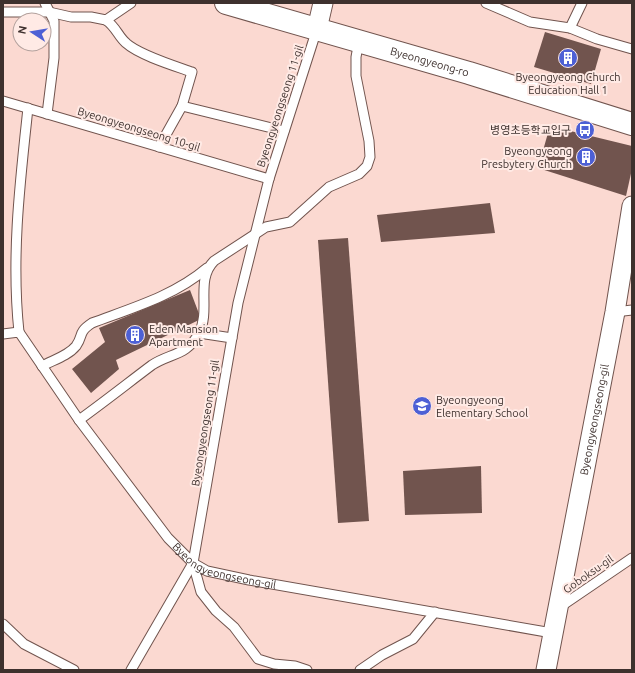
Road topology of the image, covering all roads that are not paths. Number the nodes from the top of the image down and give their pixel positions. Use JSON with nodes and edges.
{"nodes":[{"id":1,"x":45,"y":3,"type":"edge"},
{"id":2,"x":131,"y":3,"type":"edge"},
{"id":3,"x":226,"y":3,"type":"edge"},
{"id":4,"x":323,"y":3,"type":"edge"},
{"id":5,"x":486,"y":3,"type":"edge"},
{"id":6,"x":582,"y":3,"type":"edge"},
{"id":7,"x":49,"y":12,"type":"edge"},
{"id":8,"x":52,"y":13,"type":"edge"},
{"id":9,"x":52,"y":17,"type":"edge"},
{"id":10,"x":106,"y":20,"type":"junction"},
{"id":11,"x":570,"y":28,"type":"junction"},
{"id":12,"x":317,"y":29,"type":"junction"},
{"id":13,"x":359,"y":41,"type":"junction"},
{"id":14,"x":632,"y":49,"type":"edge"},
{"id":15,"x":3,"y":101,"type":"edge"},
{"id":16,"x":182,"y":106,"type":"junction"},
{"id":17,"x":28,"y":108,"type":"junction"},
{"id":18,"x":47,"y":114,"type":"junction"},
{"id":19,"x":632,"y":124,"type":"edge"},
{"id":20,"x":284,"y":131,"type":"junction"},
{"id":21,"x":159,"y":146,"type":"junction"},
{"id":22,"x":269,"y":179,"type":"junction"},
{"id":23,"x":632,"y":206,"type":"edge"},
{"id":24,"x":256,"y":232,"type":"junction"},
{"id":25,"x":207,"y":268,"type":"junction"},
{"id":26,"x":623,"y":311,"type":"edge"},
{"id":27,"x":19,"y":332,"type":"junction"},
{"id":28,"x":199,"y":333,"type":"junction"},
{"id":29,"x":3,"y":334,"type":"edge"},
{"id":30,"x":232,"y":338,"type":"junction"},
{"id":31,"x":42,"y":366,"type":"junction"},
{"id":32,"x":79,"y":420,"type":"junction"},
{"id":33,"x":632,"y":558,"type":"edge"},
{"id":34,"x":192,"y":563,"type":"junction"},
{"id":35,"x":557,"y":609,"type":"junction"},
{"id":36,"x":435,"y":612,"type":"junction"},
{"id":37,"x":3,"y":624,"type":"edge"},
{"id":38,"x":552,"y":632,"type":"junction"},
{"id":39,"x":74,"y":670,"type":"edge"},
{"id":40,"x":131,"y":670,"type":"edge"},
{"id":41,"x":307,"y":670,"type":"edge"},
{"id":42,"x":360,"y":670,"type":"edge"},
{"id":43,"x":546,"y":670,"type":"edge"}],
"edges":[{"from":1,"to":7,"type":"lane"},
{"from":2,"to":10,"type":"lane"},
{"from":3,"to":12,"type":"street","name":"Byeongyeong-ro"},
{"from":4,"to":12,"type":"street"},
{"from":5,"to":11,"type":"lane"},
{"from":6,"to":11,"type":"lane"},
{"from":8,"to":10,"type":"lane"},
{"from":9,"to":18,"type":"lane"},
{"from":10,"to":16,"type":"lane"},
{"from":11,"to":14,"type":"lane"},
{"from":12,"to":13,"type":"street","name":"Byeongyeong-ro"},
{"from":12,"to":20,"type":"lane","name":"Byeongyeongseong 11-gil"},
{"from":13,"to":19,"type":"street","name":"Byeongyeong-ro"},
{"from":13,"to":24,"type":"lane"},
{"from":15,"to":17,"type":"lane","name":"Byeongyeongseong 10-gil"},
{"from":16,"to":20,"type":"lane"},
{"from":16,"to":21,"type":"lane"},
{"from":17,"to":18,"type":"lane","name":"Byeongyeongseong 10-gil"},
{"from":17,"to":27,"type":"lane"},
{"from":18,"to":21,"type":"lane","name":"Byeongyeongseong 10-gil"},
{"from":20,"to":22,"type":"lane","name":"Byeongyeongseong 11-gil"},
{"from":21,"to":22,"type":"lane","name":"Byeongyeongseong 10-gil"},
{"from":22,"to":24,"type":"lane","name":"Byeongyeongseong 11-gil"},
{"from":23,"to":26,"type":"street","name":"Byeongyeongseong-gil"},
{"from":24,"to":25,"type":"lane"},
{"from":24,"to":30,"type":"lane","name":"Byeongyeongseong 11-gil"},
{"from":25,"to":28,"type":"lane"},
{"from":25,"to":31,"type":"lane"},
{"from":26,"to":35,"type":"street","name":"Byeongyeongseong-gil"},
{"from":27,"to":29,"type":"lane"},
{"from":27,"to":31,"type":"lane","name":"Byeongyeongseong-gil"},
{"from":28,"to":30,"type":"lane"},
{"from":28,"to":32,"type":"lane"},
{"from":30,"to":34,"type":"lane","name":"Byeongyeongseong 11-gil"},
{"from":31,"to":32,"type":"lane","name":"Byeongyeongseong-gil"},
{"from":32,"to":34,"type":"lane","name":"Byeongyeongseong-gil"},
{"from":33,"to":35,"type":"lane","name":"Goboksu-gil"},
{"from":34,"to":36,"type":"lane","name":"Byeongyeongseong-gil"},
{"from":34,"to":40,"type":"lane","name":"Byeongyeongseong 11-gil"},
{"from":34,"to":41,"type":"lane"},
{"from":35,"to":38,"type":"street","name":"Byeongyeongseong-gil"},
{"from":36,"to":38,"type":"lane","name":"Byeongyeongseong-gil"},
{"from":36,"to":42,"type":"lane"},
{"from":37,"to":39,"type":"lane"},
{"from":38,"to":43,"type":"street","name":"Byeongyeongseong-gil"}]}
